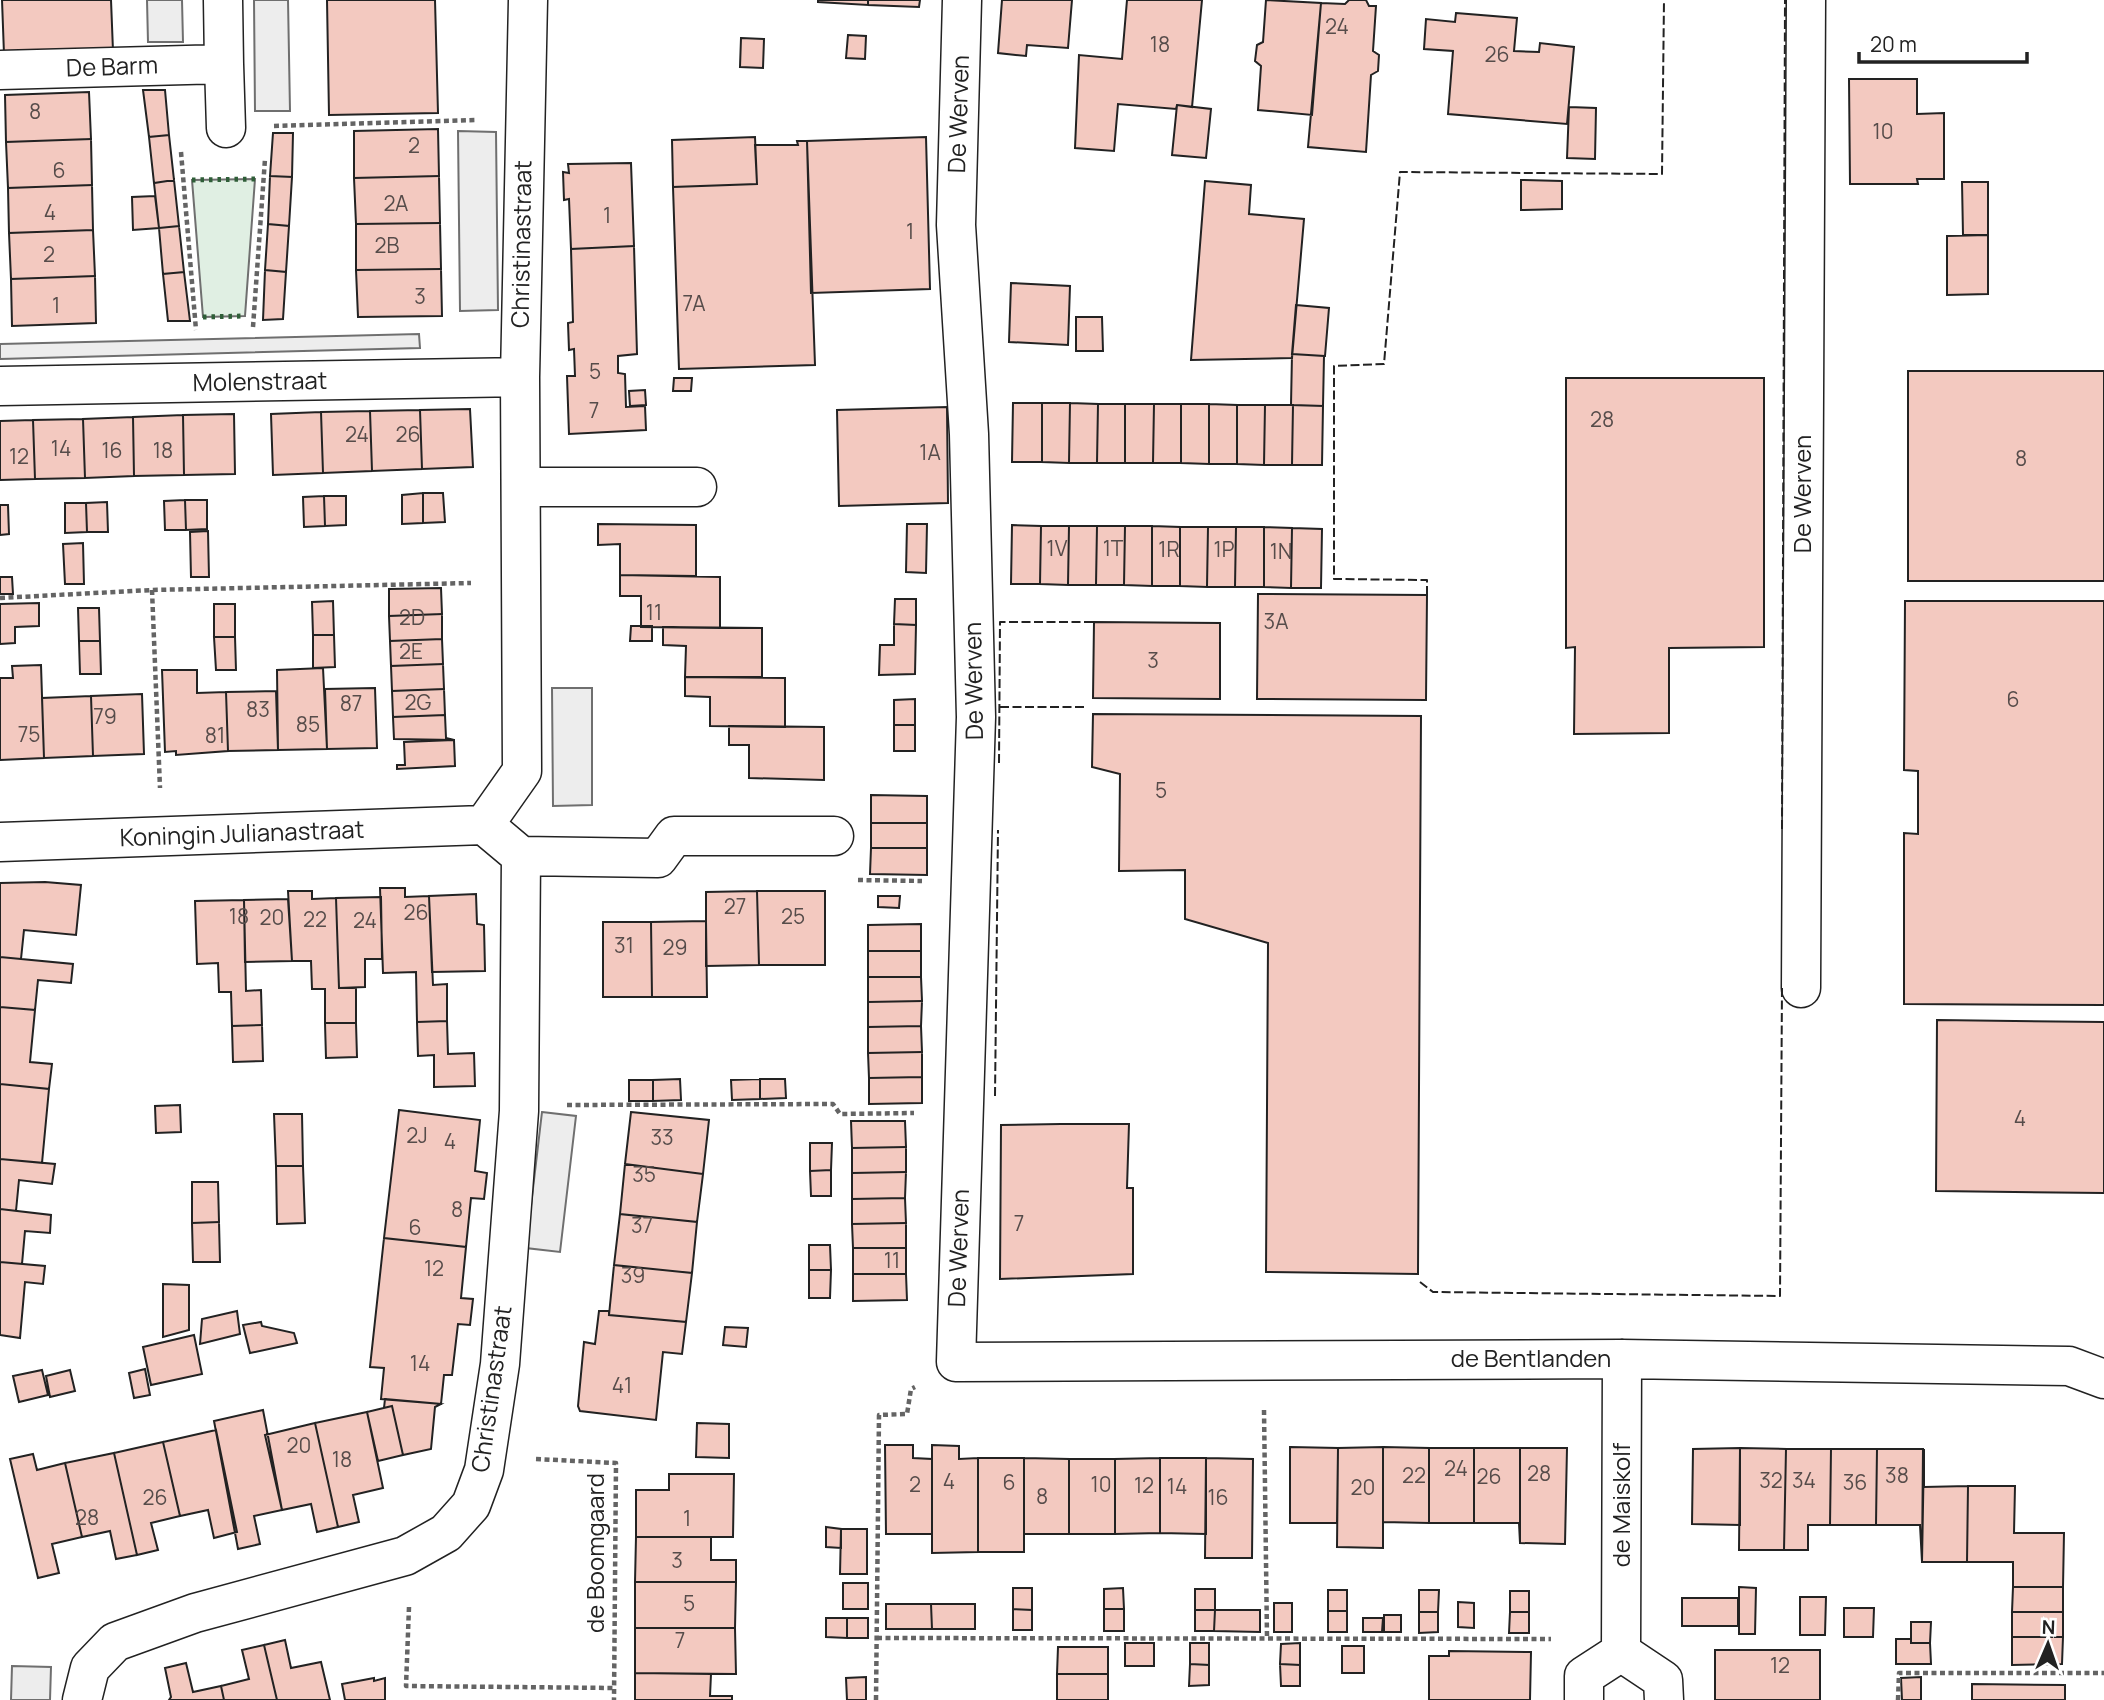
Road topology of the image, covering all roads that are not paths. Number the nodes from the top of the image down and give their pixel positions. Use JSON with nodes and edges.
{"nodes":[{"id":1,"x":223,"y":0,"type":"edge"},
{"id":2,"x":528,"y":0,"type":"edge"},
{"id":3,"x":962,"y":0,"type":"edge"},
{"id":4,"x":1806,"y":0,"type":"edge"},
{"id":5,"x":224,"y":64,"type":"junction"},
{"id":6,"x":0,"y":70,"type":"edge"},
{"id":7,"x":226,"y":128,"type":"road end"},
{"id":8,"x":520,"y":377,"type":"junction"},
{"id":9,"x":0,"y":386,"type":"edge"},
{"id":10,"x":522,"y":487,"type":"junction"},
{"id":11,"x":696,"y":487,"type":"dead end"},
{"id":12,"x":485,"y":825,"type":"junction"},
{"id":13,"x":834,"y":836,"type":"road end"},
{"id":14,"x":0,"y":842,"type":"edge"},
{"id":15,"x":521,"y":856,"type":"junction"},
{"id":16,"x":1801,"y":988,"type":"dead end"},
{"id":17,"x":1622,"y":1359,"type":"junction"},
{"id":18,"x":956,"y":1362,"type":"joint"},
{"id":19,"x":2104,"y":1379,"type":"edge"},
{"id":20,"x":1621,"y":1646,"type":"junction"},
{"id":21,"x":82,"y":1700,"type":"edge"},
{"id":22,"x":1584,"y":1700,"type":"edge"},
{"id":23,"x":1664,"y":1700,"type":"edge"}],
"edges":[{"from":1,"to":5,"type":"street"},
{"from":2,"to":8,"type":"street","name":"Christinastraat"},
{"from":3,"to":18,"type":"street","name":"De Werven"},
{"from":4,"to":16,"type":"street","name":"De Werven"},
{"from":5,"to":6,"type":"street","name":"De Barm"},
{"from":5,"to":7,"type":"street"},
{"from":8,"to":9,"type":"street","name":"Molenstraat"},
{"from":8,"to":10,"type":"street","name":"Christinastraat"},
{"from":10,"to":11,"type":"street"},
{"from":10,"to":12,"type":"street","name":"Christinastraat"},
{"from":12,"to":14,"type":"street","name":"Koningin Julianastraat"},
{"from":12,"to":15,"type":"street"},
{"from":13,"to":15,"type":"street"},
{"from":15,"to":21,"type":"street","name":"Christinastraat"},
{"from":17,"to":18,"type":"street","name":"de Bentlanden"},
{"from":17,"to":19,"type":"street","name":"de Bentlanden"},
{"from":17,"to":20,"type":"street","name":"de Maiskolf"},
{"from":20,"to":22,"type":"street"},
{"from":20,"to":23,"type":"street"}]}
